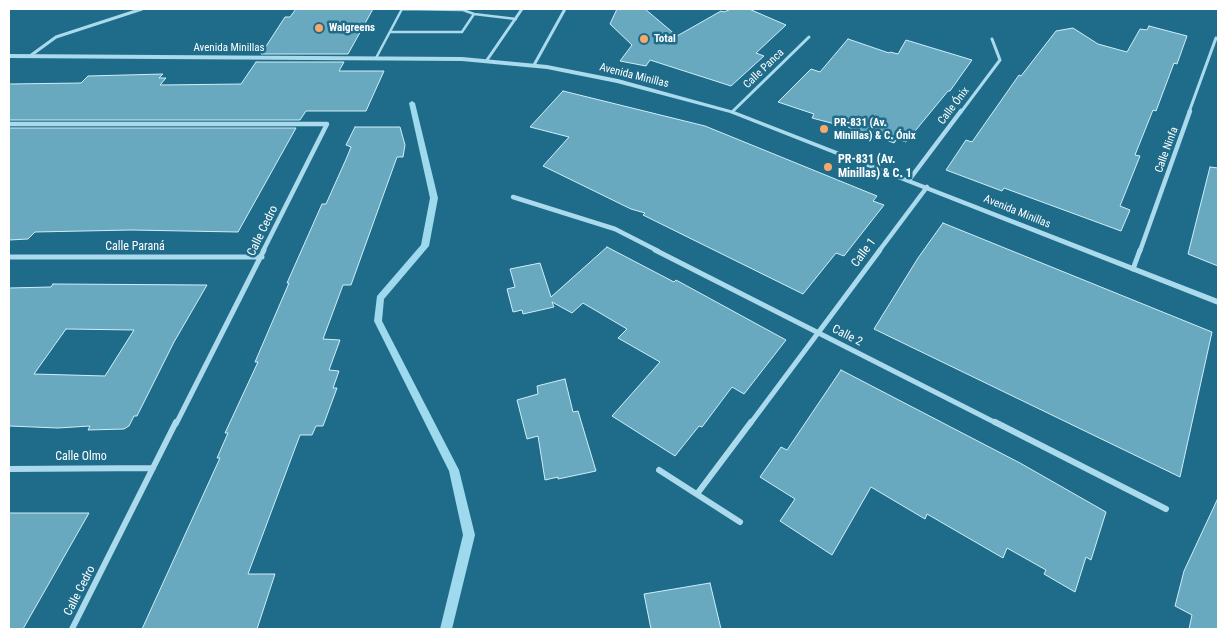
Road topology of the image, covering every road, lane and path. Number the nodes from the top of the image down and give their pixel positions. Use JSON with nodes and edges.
{"nodes":[{"id":1,"x":142,"y":9,"type":"edge"},
{"id":2,"x":402,"y":9,"type":"edge"},
{"id":3,"x":522,"y":9,"type":"edge"},
{"id":4,"x":566,"y":9,"type":"edge"},
{"id":5,"x":474,"y":14,"type":"junction"},
{"id":6,"x":516,"y":19,"type":"junction"},
{"id":7,"x":391,"y":32,"type":"junction"},
{"id":8,"x":809,"y":37,"type":"dead end"},
{"id":9,"x":1216,"y":38,"type":"dead end"},
{"id":10,"x":992,"y":39,"type":"dead end"},
{"id":11,"x":9,"y":56,"type":"edge"},
{"id":12,"x":30,"y":56,"type":"junction"},
{"id":13,"x":376,"y":58,"type":"junction"},
{"id":14,"x":487,"y":60,"type":"junction"},
{"id":15,"x":534,"y":65,"type":"junction"},
{"id":16,"x":732,"y":112,"type":"junction"},
{"id":17,"x":9,"y":124,"type":"edge"},
{"id":18,"x":909,"y":180,"type":"junction"},
{"id":19,"x":927,"y":187,"type":"junction"},
{"id":20,"x":513,"y":197,"type":"dead end"},
{"id":21,"x":9,"y":257,"type":"edge"},
{"id":22,"x":262,"y":257,"type":"junction"},
{"id":23,"x":1133,"y":268,"type":"junction"},
{"id":24,"x":1218,"y":302,"type":"edge"},
{"id":25,"x":817,"y":332,"type":"junction"},
{"id":26,"x":9,"y":468,"type":"edge"},
{"id":27,"x":153,"y":468,"type":"junction"},
{"id":28,"x":659,"y":470,"type":"dead end"},
{"id":29,"x":697,"y":494,"type":"junction"},
{"id":30,"x":1166,"y":509,"type":"dead end"},
{"id":31,"x":740,"y":522,"type":"dead end"},
{"id":32,"x":72,"y":629,"type":"edge"}],
"edges":[{"from":1,"to":12,"type":"street"},
{"from":2,"to":5,"type":"lane"},
{"from":2,"to":7,"type":"lane"},
{"from":3,"to":6,"type":"street"},
{"from":4,"to":15,"type":"street"},
{"from":5,"to":6,"type":"lane"},
{"from":5,"to":7,"type":"lane"},
{"from":6,"to":14,"type":"street"},
{"from":7,"to":13,"type":"lane"},
{"from":8,"to":16,"type":"street","name":"Calle Panca"},
{"from":9,"to":23,"type":"street","name":"Calle Ninfa"},
{"from":10,"to":18,"type":"street","name":"Calle Ónix"},
{"from":11,"to":12,"type":"street","name":"Avenida Minillas"},
{"from":12,"to":13,"type":"street","name":"Avenida Minillas"},
{"from":13,"to":14,"type":"street","name":"Avenida Minillas"},
{"from":14,"to":15,"type":"street","name":"Avenida Minillas"},
{"from":15,"to":16,"type":"street","name":"Avenida Minillas"},
{"from":16,"to":18,"type":"street","name":"Avenida Minillas"},
{"from":17,"to":22,"type":"street","name":"Calle Cedro"},
{"from":18,"to":19,"type":"street","name":"Avenida Minillas"},
{"from":19,"to":23,"type":"street","name":"Avenida Minillas"},
{"from":19,"to":25,"type":"street","name":"Calle 1"},
{"from":20,"to":25,"type":"street","name":"Calle 2"},
{"from":21,"to":22,"type":"street","name":"Calle Paraná"},
{"from":22,"to":27,"type":"street","name":"Calle Cedro"},
{"from":23,"to":24,"type":"street","name":"Avenida Minillas"},
{"from":25,"to":29,"type":"street","name":"Calle 1"},
{"from":25,"to":30,"type":"street","name":"Calle 2"},
{"from":26,"to":27,"type":"street","name":"Calle Olmo"},
{"from":27,"to":32,"type":"street","name":"Calle Cedro"},
{"from":28,"to":29,"type":"street"},
{"from":29,"to":31,"type":"street"}]}
